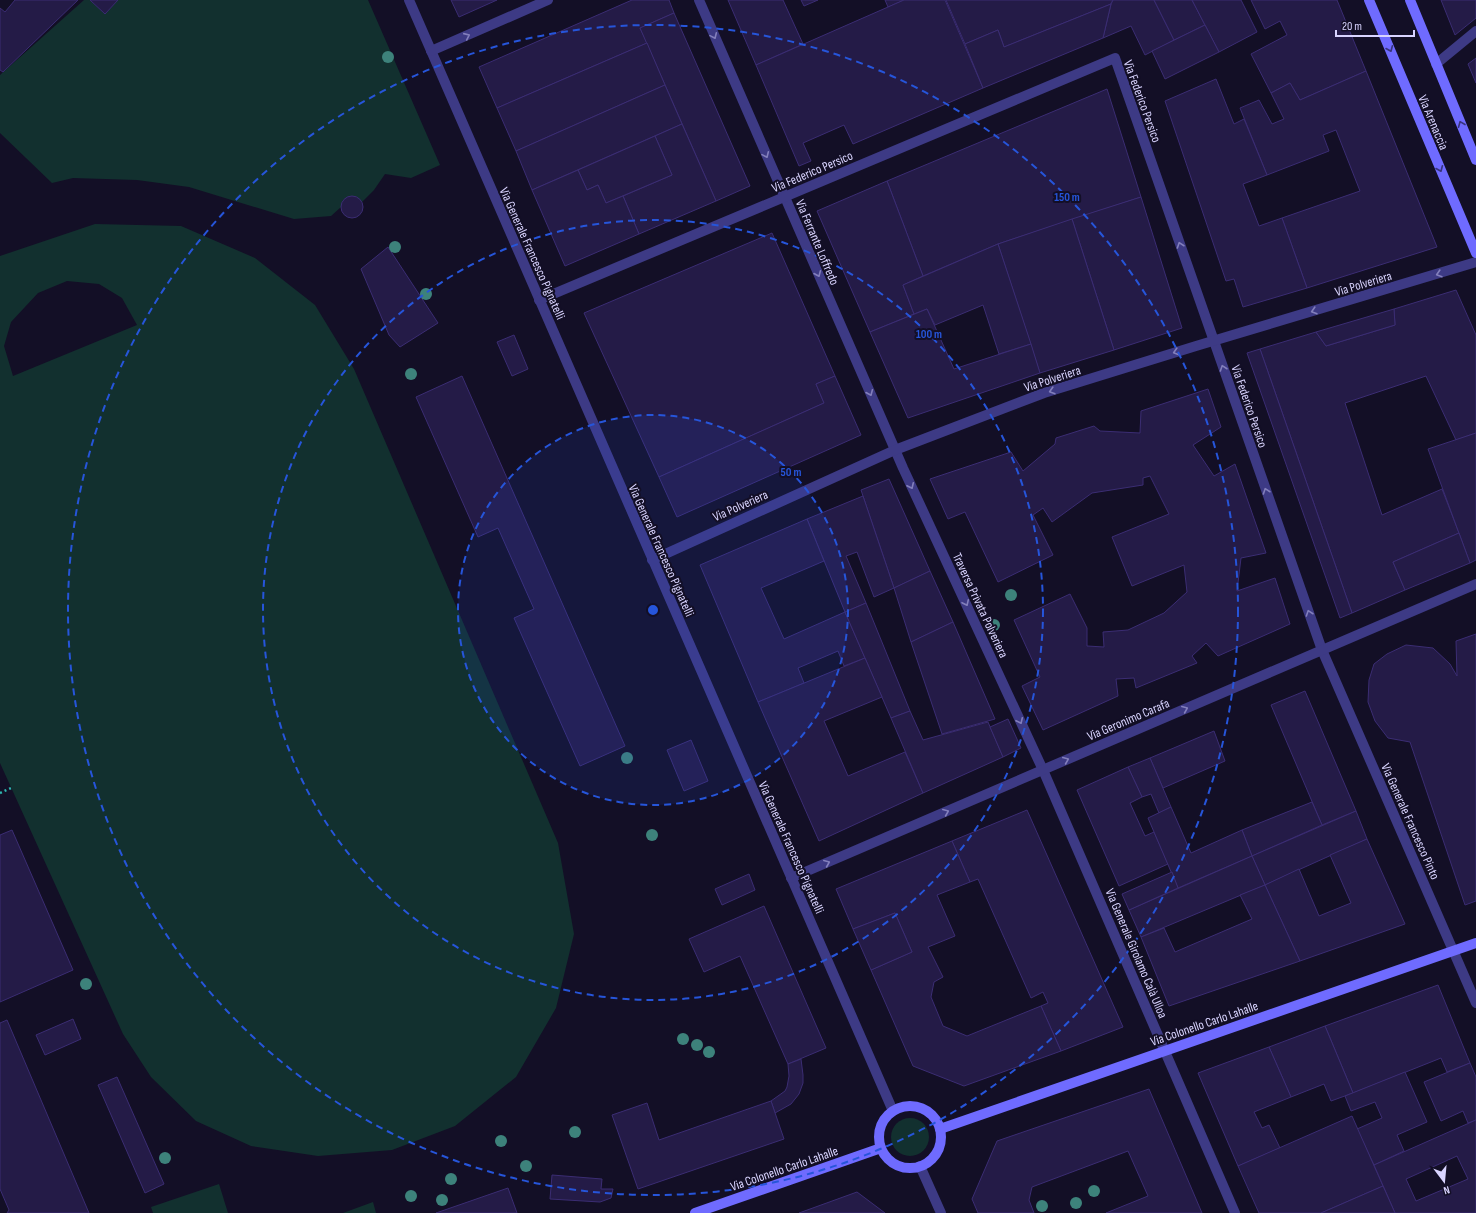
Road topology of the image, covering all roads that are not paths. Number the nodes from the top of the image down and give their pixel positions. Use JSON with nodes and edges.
{"nodes":[{"id":1,"x":409,"y":0,"type":"edge"},
{"id":2,"x":548,"y":0,"type":"edge"},
{"id":3,"x":699,"y":0,"type":"edge"},
{"id":4,"x":1369,"y":0,"type":"edge"},
{"id":5,"x":1410,"y":0,"type":"edge"},
{"id":6,"x":1476,"y":31,"type":"edge"},
{"id":7,"x":431,"y":51,"type":"junction"},
{"id":8,"x":1436,"y":64,"type":"junction"},
{"id":9,"x":1476,"y":160,"type":"edge"},
{"id":10,"x":785,"y":197,"type":"junction"},
{"id":11,"x":1476,"y":253,"type":"edge"},
{"id":12,"x":1476,"y":262,"type":"edge"},
{"id":13,"x":539,"y":300,"type":"junction"},
{"id":14,"x":1214,"y":341,"type":"junction"},
{"id":15,"x":895,"y":450,"type":"junction"},
{"id":16,"x":652,"y":560,"type":"junction"},
{"id":17,"x":1476,"y":584,"type":"edge"},
{"id":18,"x":1322,"y":650,"type":"junction"},
{"id":19,"x":1043,"y":770,"type":"junction"},
{"id":20,"x":791,"y":878,"type":"junction"},
{"id":21,"x":1476,"y":943,"type":"edge"},
{"id":22,"x":1453,"y":951,"type":"junction"},
{"id":23,"x":1476,"y":1003,"type":"edge"},
{"id":24,"x":1165,"y":1050,"type":"junction"},
{"id":25,"x":893,"y":1111,"type":"junction"},
{"id":26,"x":940,"y":1129,"type":"junction"},
{"id":27,"x":881,"y":1148,"type":"junction"},
{"id":28,"x":920,"y":1166,"type":"junction"},
{"id":29,"x":696,"y":1213,"type":"edge"},
{"id":30,"x":941,"y":1213,"type":"edge"},
{"id":31,"x":1235,"y":1213,"type":"edge"}],
"edges":[{"from":1,"to":7,"type":"street","name":"Via Generale Francesco Pignatelli"},
{"from":7,"to":2,"type":"street","one_way":true},
{"from":3,"to":10,"type":"street","name":"Via Ferrante Loffredo","one_way":true},
{"from":4,"to":11,"type":"street","name":"Via Arenaccia","one_way":true},
{"from":5,"to":8,"type":"street","name":"Via Arenaccia"},
{"from":6,"to":8,"type":"street"},
{"from":7,"to":13,"type":"street","name":"Via Generale Francesco Pignatelli"},
{"from":9,"to":8,"type":"street","name":"Via Arenaccia","one_way":true},
{"from":10,"to":13,"type":"street","name":"Via Federico Persico"},
{"from":14,"to":10,"type":"street","name":"Via Federico Persico","one_way":true},
{"from":10,"to":15,"type":"street","name":"Via Ferrante Loffredo","one_way":true},
{"from":12,"to":14,"type":"street","name":"Via Polveriera","one_way":true},
{"from":13,"to":16,"type":"street","name":"Via Generale Francesco Pignatelli"},
{"from":14,"to":15,"type":"street","name":"Via Polveriera","one_way":true},
{"from":18,"to":14,"type":"street","name":"Via Federico Persico","one_way":true},
{"from":15,"to":16,"type":"street","name":"Via Polveriera"},
{"from":15,"to":19,"type":"street","name":"Traversa Privata Polveriera","one_way":true},
{"from":16,"to":20,"type":"street","name":"Via Generale Francesco Pignatelli"},
{"from":17,"to":18,"type":"street","name":"Via Geronimo Carafa"},
{"from":19,"to":18,"type":"street","name":"Via Geronimo Carafa","one_way":true},
{"from":18,"to":22,"type":"street","name":"Via Generale Francesco Pinto"},
{"from":20,"to":19,"type":"street","name":"Via Geronimo Carafa","one_way":true},
{"from":19,"to":24,"type":"street","name":"Via Generale Girolamo Calà Ulloa"},
{"from":20,"to":25,"type":"street","name":"Via Generale Francesco Pignatelli"},
{"from":21,"to":22,"type":"street","name":"Via Colonello Carlo Lahalle"},
{"from":22,"to":23,"type":"street","name":"Via Generale Francesco Pinto"},
{"from":22,"to":24,"type":"street","name":"Via Colonello Carlo Lahalle"},
{"from":24,"to":26,"type":"street","name":"Via Colonello Carlo Lahalle"},
{"from":24,"to":31,"type":"street","name":"Via Generale Girolamo Calà Ulloa"},
{"from":25,"to":26,"type":"street"},
{"from":25,"to":27,"type":"street"},
{"from":26,"to":28,"type":"street"},
{"from":27,"to":28,"type":"street"},
{"from":27,"to":29,"type":"street","name":"Via Colonello Carlo Lahalle"},
{"from":28,"to":30,"type":"street"}]}
